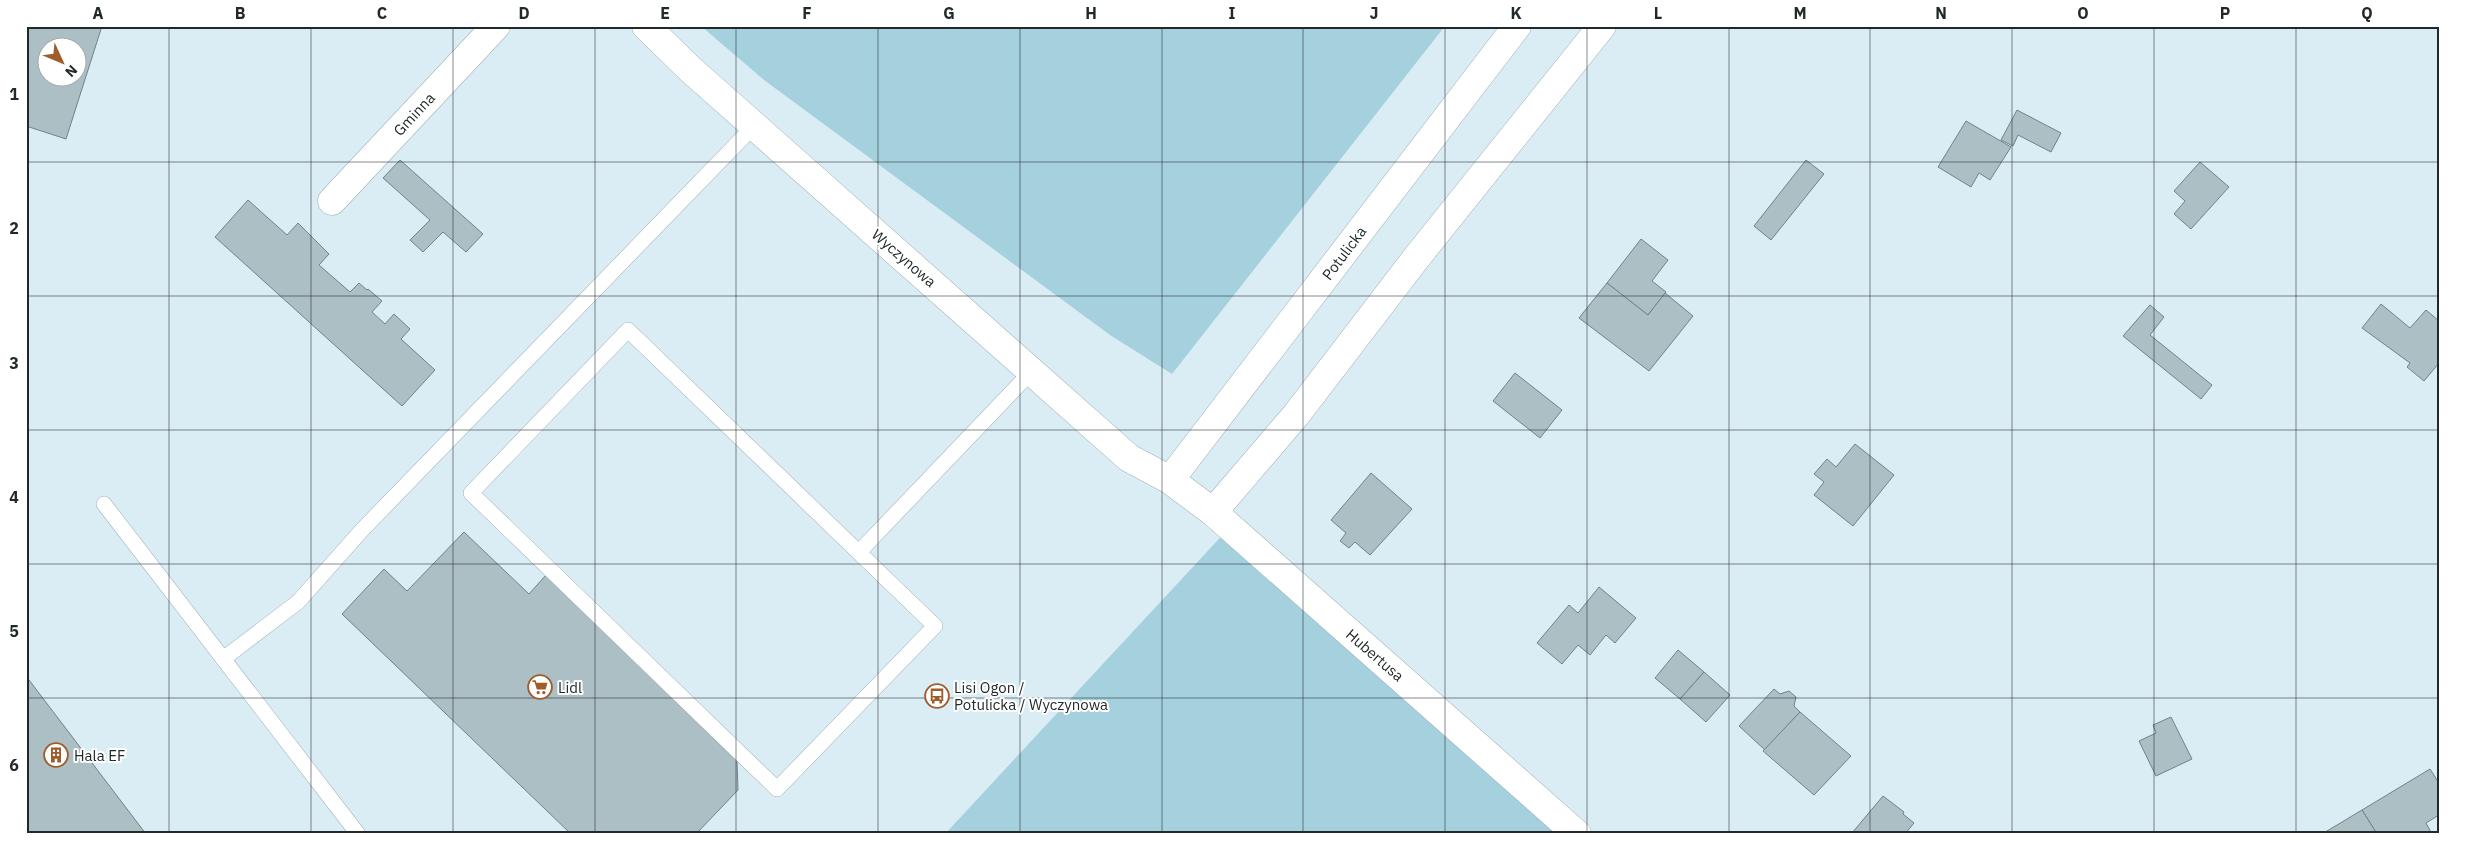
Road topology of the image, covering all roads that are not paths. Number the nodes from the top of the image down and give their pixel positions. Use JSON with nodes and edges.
{"nodes":[{"id":1,"x":496,"y":26,"type":"edge"},
{"id":2,"x":646,"y":26,"type":"edge"},
{"id":3,"x":1517,"y":26,"type":"edge"},
{"id":4,"x":1602,"y":26,"type":"edge"},
{"id":5,"x":754,"y":126,"type":"junction"},
{"id":6,"x":332,"y":201,"type":"dead end"},
{"id":7,"x":1032,"y":371,"type":"junction"},
{"id":8,"x":1170,"y":480,"type":"junction"},
{"id":9,"x":104,"y":504,"type":"dead end"},
{"id":10,"x":1213,"y":512,"type":"junction"},
{"id":11,"x":859,"y":552,"type":"junction"},
{"id":12,"x":222,"y":659,"type":"junction"},
{"id":13,"x":358,"y":834,"type":"edge"},
{"id":14,"x":1577,"y":834,"type":"edge"}],
"edges":[{"from":1,"to":6,"type":"street","name":"Gminna"},
{"from":2,"to":5,"type":"street","name":"Wyczynowa"},
{"from":3,"to":8,"type":"street","name":"Potulicka"},
{"from":4,"to":10,"type":"street"},
{"from":5,"to":7,"type":"street","name":"Wyczynowa"},
{"from":5,"to":12,"type":"lane"},
{"from":7,"to":8,"type":"street","name":"Wyczynowa"},
{"from":7,"to":11,"type":"lane"},
{"from":8,"to":10,"type":"street","name":"Hubertusa"},
{"from":9,"to":12,"type":"lane"},
{"from":10,"to":14,"type":"street","name":"Hubertusa"},
{"from":11,"to":11,"type":"lane"},
{"from":12,"to":13,"type":"lane"}]}
